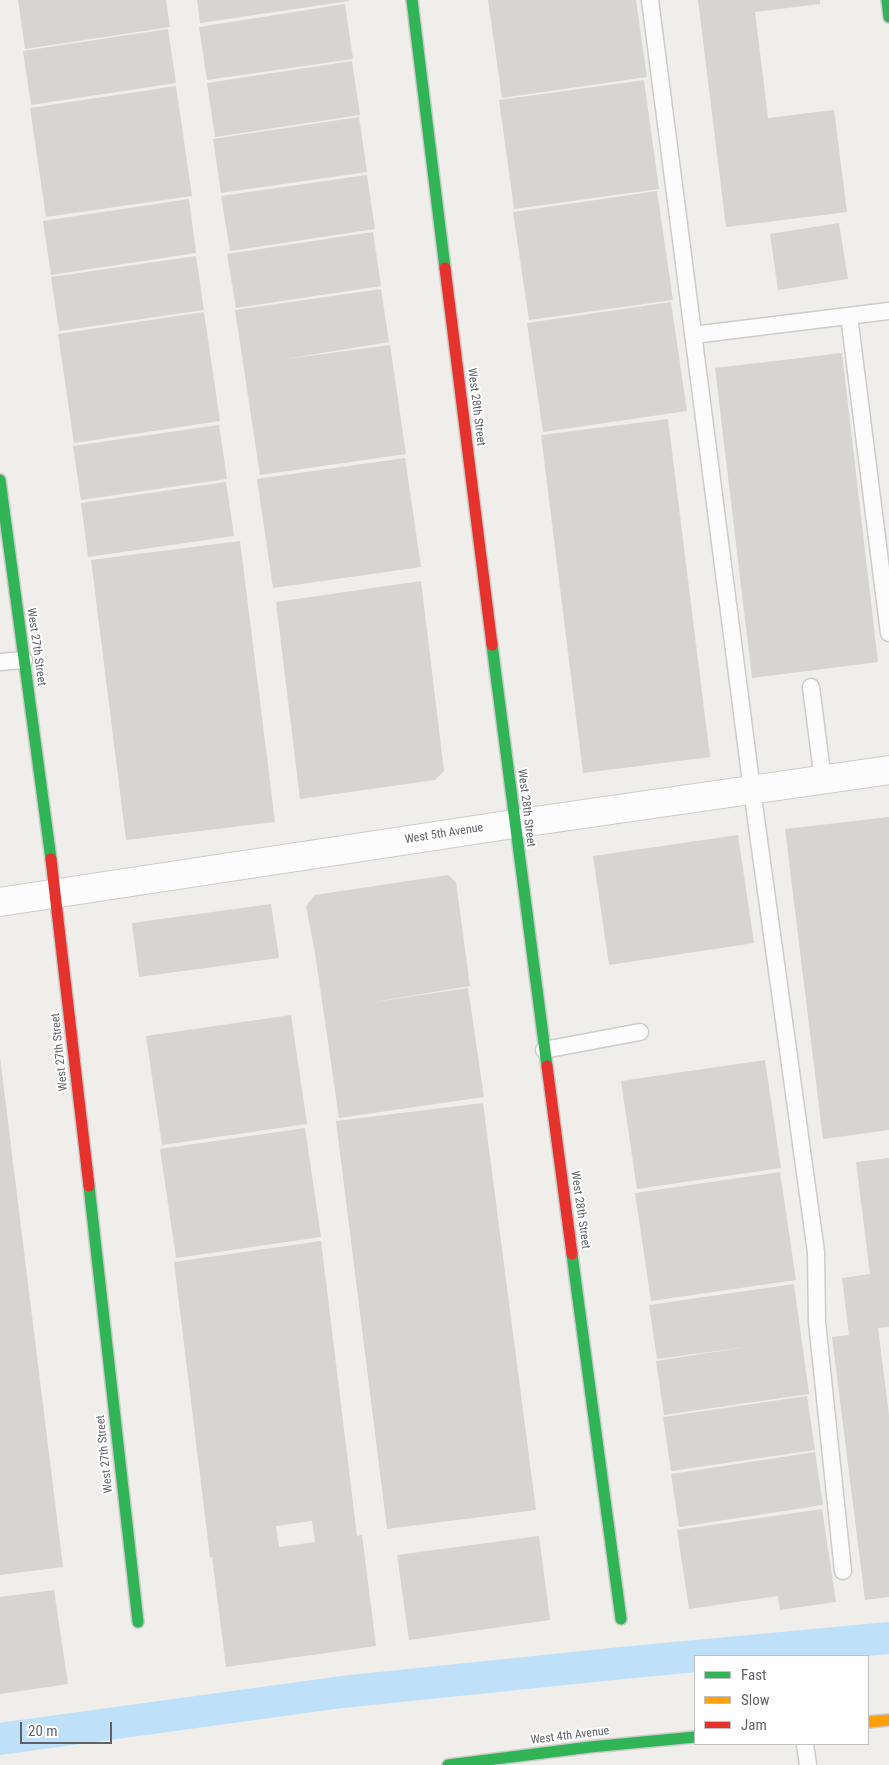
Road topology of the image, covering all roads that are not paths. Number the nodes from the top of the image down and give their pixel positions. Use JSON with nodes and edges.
{"nodes":[{"id":1,"x":412,"y":0,"type":"edge"},
{"id":2,"x":650,"y":0,"type":"edge"},
{"id":3,"x":887,"y":0,"type":"edge"},
{"id":4,"x":889,"y":17,"type":"edge"},
{"id":5,"x":889,"y":311,"type":"edge"},
{"id":6,"x":849,"y":316,"type":"junction"},
{"id":7,"x":692,"y":335,"type":"junction"},
{"id":8,"x":0,"y":480,"type":"edge"},
{"id":9,"x":7,"y":588,"type":"edge"},
{"id":10,"x":889,"y":633,"type":"edge"},
{"id":11,"x":24,"y":660,"type":"junction"},
{"id":12,"x":0,"y":662,"type":"edge"},
{"id":13,"x":811,"y":687,"type":"dead end"},
{"id":14,"x":889,"y":770,"type":"edge"},
{"id":15,"x":823,"y":780,"type":"junction"},
{"id":16,"x":752,"y":790,"type":"junction"},
{"id":17,"x":514,"y":824,"type":"junction"},
{"id":18,"x":56,"y":894,"type":"junction"},
{"id":19,"x":0,"y":902,"type":"edge"},
{"id":20,"x":640,"y":1032,"type":"dead end"},
{"id":21,"x":544,"y":1050,"type":"junction"},
{"id":22,"x":843,"y":1571,"type":"dead end"},
{"id":23,"x":621,"y":1619,"type":"dead end"},
{"id":24,"x":138,"y":1622,"type":"dead end"},
{"id":25,"x":889,"y":1720,"type":"edge"},
{"id":26,"x":869,"y":1722,"type":"edge"},
{"id":27,"x":694,"y":1737,"type":"edge"},
{"id":28,"x":805,"y":1745,"type":"edge"},
{"id":29,"x":448,"y":1765,"type":"edge"},
{"id":30,"x":808,"y":1765,"type":"edge"}],
"edges":[{"from":1,"to":17,"type":"street","name":"West 28th Street"},
{"from":2,"to":7,"type":"lane"},
{"from":3,"to":4,"type":"street"},
{"from":5,"to":6,"type":"lane"},
{"from":6,"to":7,"type":"lane"},
{"from":6,"to":10,"type":"lane"},
{"from":7,"to":16,"type":"lane"},
{"from":8,"to":9,"type":"street","name":"West 27th Street"},
{"from":9,"to":11,"type":"street","name":"West 27th Street"},
{"from":11,"to":12,"type":"lane"},
{"from":11,"to":18,"type":"street","name":"West 27th Street"},
{"from":13,"to":15,"type":"lane"},
{"from":14,"to":15,"type":"street","name":"West 5th Avenue"},
{"from":15,"to":16,"type":"street","name":"West 5th Avenue"},
{"from":16,"to":17,"type":"street","name":"West 5th Avenue"},
{"from":16,"to":22,"type":"lane"},
{"from":17,"to":18,"type":"street","name":"West 5th Avenue"},
{"from":17,"to":21,"type":"street","name":"West 28th Street"},
{"from":18,"to":19,"type":"street","name":"West 5th Avenue"},
{"from":18,"to":24,"type":"street","name":"West 27th Street"},
{"from":20,"to":21,"type":"lane"},
{"from":21,"to":23,"type":"street","name":"West 28th Street"},
{"from":25,"to":26,"type":"street"},
{"from":27,"to":29,"type":"street","name":"West 4th Avenue"},
{"from":28,"to":30,"type":"lane"}]}
